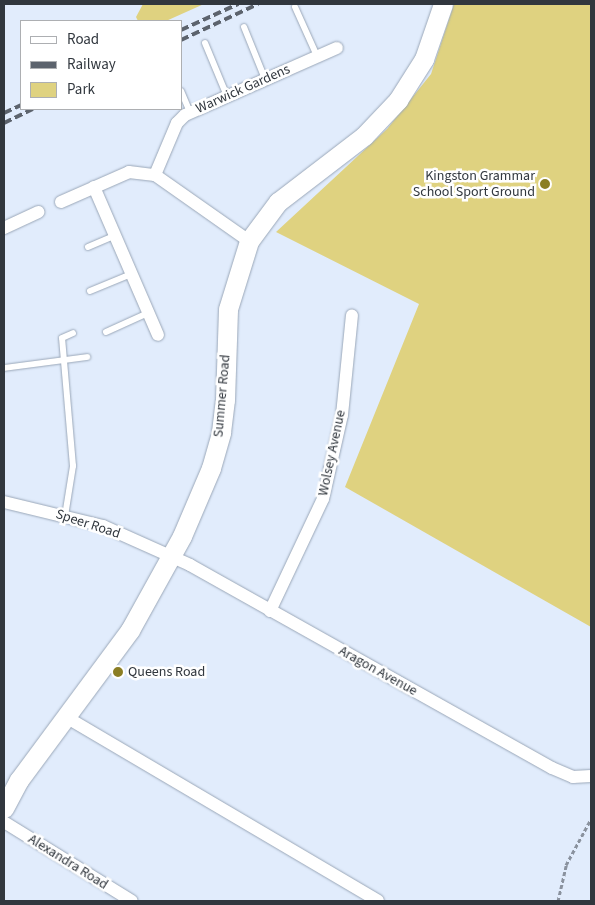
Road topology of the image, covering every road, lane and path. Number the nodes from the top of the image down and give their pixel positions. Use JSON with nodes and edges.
{"nodes":[{"id":1,"x":443,"y":4,"type":"edge"},
{"id":2,"x":295,"y":7,"type":"dead end"},
{"id":3,"x":244,"y":27,"type":"dead end"},
{"id":4,"x":205,"y":44,"type":"dead end"},
{"id":5,"x":337,"y":48,"type":"dead end"},
{"id":6,"x":317,"y":56,"type":"junction"},
{"id":7,"x":265,"y":79,"type":"junction"},
{"id":8,"x":182,"y":93,"type":"edge"},
{"id":9,"x":227,"y":96,"type":"junction"},
{"id":10,"x":190,"y":112,"type":"junction"},
{"id":11,"x":155,"y":175,"type":"junction"},
{"id":12,"x":94,"y":187,"type":"junction"},
{"id":13,"x":61,"y":202,"type":"dead end"},
{"id":14,"x":38,"y":212,"type":"dead end"},
{"id":15,"x":4,"y":228,"type":"edge"},
{"id":16,"x":114,"y":236,"type":"junction"},
{"id":17,"x":249,"y":241,"type":"junction"},
{"id":18,"x":88,"y":247,"type":"dead end"},
{"id":19,"x":131,"y":274,"type":"junction"},
{"id":20,"x":90,"y":291,"type":"dead end"},
{"id":21,"x":148,"y":313,"type":"junction"},
{"id":22,"x":352,"y":315,"type":"dead end"},
{"id":23,"x":106,"y":332,"type":"dead end"},
{"id":24,"x":73,"y":333,"type":"dead end"},
{"id":25,"x":158,"y":335,"type":"dead end"},
{"id":26,"x":87,"y":357,"type":"dead end"},
{"id":27,"x":61,"y":360,"type":"junction"},
{"id":28,"x":4,"y":368,"type":"edge"},
{"id":29,"x":4,"y":502,"type":"edge"},
{"id":30,"x":65,"y":516,"type":"junction"},
{"id":31,"x":168,"y":556,"type":"junction"},
{"id":32,"x":270,"y":611,"type":"junction"},
{"id":33,"x":66,"y":717,"type":"junction"},
{"id":34,"x":591,"y":776,"type":"edge"},
{"id":35,"x":4,"y":808,"type":"edge"},
{"id":36,"x":591,"y":819,"type":"edge"},
{"id":37,"x":4,"y":822,"type":"edge"},
{"id":38,"x":132,"y":901,"type":"edge"},
{"id":39,"x":378,"y":901,"type":"edge"},
{"id":40,"x":558,"y":901,"type":"edge"}],
"edges":[{"from":1,"to":17,"type":"street","name":"Summer Road"},
{"from":2,"to":6,"type":"lane"},
{"from":3,"to":7,"type":"lane"},
{"from":4,"to":9,"type":"lane"},
{"from":5,"to":6,"type":"street","name":"Warwick Gardens"},
{"from":6,"to":7,"type":"street","name":"Warwick Gardens"},
{"from":7,"to":9,"type":"street","name":"Warwick Gardens"},
{"from":8,"to":10,"type":"lane"},
{"from":9,"to":10,"type":"street","name":"Warwick Gardens"},
{"from":10,"to":11,"type":"street","name":"Warwick Gardens"},
{"from":11,"to":12,"type":"street"},
{"from":11,"to":17,"type":"street"},
{"from":12,"to":13,"type":"street"},
{"from":12,"to":16,"type":"street"},
{"from":14,"to":15,"type":"street"},
{"from":16,"to":18,"type":"lane"},
{"from":16,"to":19,"type":"street"},
{"from":17,"to":31,"type":"street","name":"Summer Road"},
{"from":19,"to":20,"type":"lane"},
{"from":19,"to":21,"type":"street"},
{"from":21,"to":23,"type":"lane"},
{"from":21,"to":25,"type":"street"},
{"from":22,"to":32,"type":"street","name":"Wolsey Avenue"},
{"from":24,"to":27,"type":"lane"},
{"from":26,"to":27,"type":"lane"},
{"from":27,"to":28,"type":"lane"},
{"from":27,"to":30,"type":"lane"},
{"from":29,"to":30,"type":"street","name":"Speer Road"},
{"from":30,"to":31,"type":"street","name":"Speer Road"},
{"from":31,"to":32,"type":"street","name":"Aragon Avenue"},
{"from":31,"to":33,"type":"street","name":"Summer Road"},
{"from":32,"to":34,"type":"street","name":"Aragon Avenue"},
{"from":33,"to":35,"type":"street","name":"Summer Road"},
{"from":33,"to":39,"type":"street"},
{"from":36,"to":40,"type":"path"},
{"from":37,"to":38,"type":"street","name":"Alexandra Road"}]}
